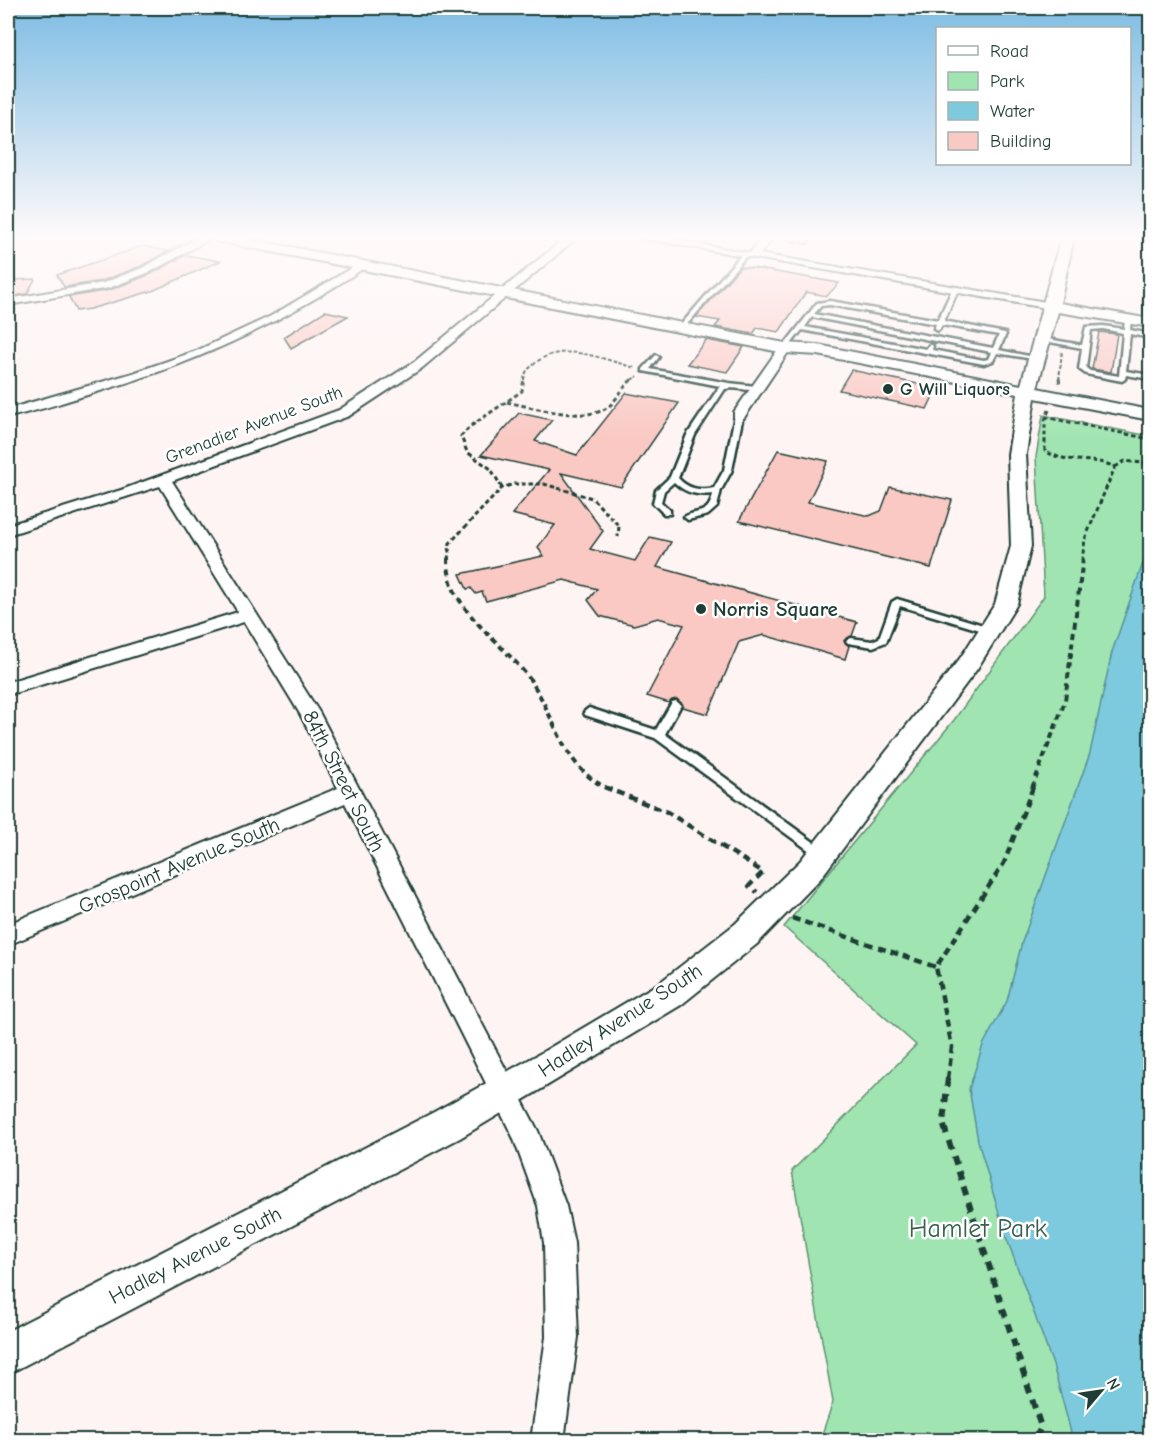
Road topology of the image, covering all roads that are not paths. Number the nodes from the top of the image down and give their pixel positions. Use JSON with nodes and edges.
{"nodes":[{"id":1,"x":296,"y":305,"type":"edge"},
{"id":2,"x":492,"y":305,"type":"edge"},
{"id":3,"x":560,"y":305,"type":"edge"},
{"id":4,"x":703,"y":305,"type":"edge"},
{"id":5,"x":819,"y":305,"type":"edge"},
{"id":6,"x":839,"y":305,"type":"edge"},
{"id":7,"x":948,"y":305,"type":"edge"},
{"id":8,"x":1043,"y":305,"type":"edge"},
{"id":9,"x":1148,"y":305,"type":"edge"},
{"id":10,"x":1052,"y":306,"type":"junction"},
{"id":11,"x":810,"y":315,"type":"junction"},
{"id":12,"x":940,"y":323,"type":"junction"},
{"id":13,"x":1127,"y":325,"type":"junction"},
{"id":14,"x":1150,"y":326,"type":"edge"},
{"id":15,"x":681,"y":328,"type":"junction"},
{"id":16,"x":801,"y":328,"type":"junction"},
{"id":17,"x":933,"y":338,"type":"junction"},
{"id":18,"x":1042,"y":339,"type":"junction"},
{"id":19,"x":1085,"y":347,"type":"junction"},
{"id":20,"x":785,"y":348,"type":"junction"},
{"id":21,"x":997,"y":350,"type":"junction"},
{"id":22,"x":928,"y":351,"type":"junction"},
{"id":23,"x":656,"y":357,"type":"dead end"},
{"id":24,"x":1037,"y":359,"type":"junction"},
{"id":25,"x":1123,"y":372,"type":"junction"},
{"id":26,"x":1150,"y":377,"type":"edge"},
{"id":27,"x":727,"y":385,"type":"junction"},
{"id":28,"x":756,"y":388,"type":"junction"},
{"id":29,"x":1039,"y":398,"type":"junction"},
{"id":30,"x":8,"y":413,"type":"edge"},
{"id":31,"x":739,"y":415,"type":"joint"},
{"id":32,"x":1150,"y":416,"type":"edge"},
{"id":33,"x":1150,"y":429,"type":"edge"},
{"id":34,"x":674,"y":478,"type":"junction"},
{"id":35,"x":164,"y":480,"type":"junction"},
{"id":36,"x":717,"y":490,"type":"junction"},
{"id":37,"x":667,"y":512,"type":"dead end"},
{"id":38,"x":688,"y":517,"type":"dead end"},
{"id":39,"x":8,"y":530,"type":"edge"},
{"id":40,"x":247,"y":615,"type":"junction"},
{"id":41,"x":990,"y":630,"type":"junction"},
{"id":42,"x":851,"y":641,"type":"dead end"},
{"id":43,"x":8,"y":689,"type":"edge"},
{"id":44,"x":676,"y":705,"type":"dead end"},
{"id":45,"x":589,"y":712,"type":"dead end"},
{"id":46,"x":658,"y":735,"type":"junction"},
{"id":47,"x":350,"y":792,"type":"junction"},
{"id":48,"x":823,"y":854,"type":"junction"},
{"id":49,"x":8,"y":935,"type":"edge"},
{"id":50,"x":503,"y":1094,"type":"junction"},
{"id":51,"x":8,"y":1353,"type":"edge"},
{"id":52,"x":547,"y":1440,"type":"edge"}],
"edges":[{"from":1,"to":30,"type":"street"},
{"from":2,"to":35,"type":"street","name":"Grenadier Avenue South"},
{"from":3,"to":15,"type":"street"},
{"from":4,"to":15,"type":"lane"},
{"from":5,"to":11,"type":"lane"},
{"from":6,"to":12,"type":"lane"},
{"from":7,"to":12,"type":"lane"},
{"from":8,"to":10,"type":"street"},
{"from":9,"to":14,"type":"lane"},
{"from":10,"to":13,"type":"street"},
{"from":10,"to":18,"type":"street","name":"Hadley Avenue South"},
{"from":11,"to":16,"type":"lane"},
{"from":11,"to":17,"type":"lane"},
{"from":12,"to":17,"type":"lane"},
{"from":12,"to":21,"type":"lane"},
{"from":13,"to":14,"type":"street"},
{"from":13,"to":19,"type":"lane"},
{"from":13,"to":25,"type":"lane"},
{"from":15,"to":20,"type":"street"},
{"from":16,"to":20,"type":"lane"},
{"from":16,"to":22,"type":"lane"},
{"from":17,"to":21,"type":"lane"},
{"from":17,"to":22,"type":"lane"},
{"from":18,"to":19,"type":"lane"},
{"from":18,"to":24,"type":"street","name":"Hadley Avenue South"},
{"from":19,"to":25,"type":"lane"},
{"from":20,"to":28,"type":"street"},
{"from":20,"to":29,"type":"street"},
{"from":21,"to":22,"type":"lane"},
{"from":21,"to":24,"type":"lane"},
{"from":23,"to":27,"type":"lane"},
{"from":24,"to":29,"type":"street","name":"Hadley Avenue South"},
{"from":25,"to":26,"type":"lane"},
{"from":27,"to":28,"type":"lane"},
{"from":27,"to":34,"type":"lane"},
{"from":28,"to":31,"type":"street"},
{"from":29,"to":32,"type":"street"},
{"from":29,"to":33,"type":"street"},
{"from":29,"to":41,"type":"street","name":"Hadley Avenue South"},
{"from":31,"to":36,"type":"lane"},
{"from":34,"to":36,"type":"lane"},
{"from":34,"to":37,"type":"lane"},
{"from":35,"to":39,"type":"street","name":"Grenadier Avenue South"},
{"from":35,"to":40,"type":"street","name":"84th Street South"},
{"from":36,"to":38,"type":"lane"},
{"from":40,"to":43,"type":"street"},
{"from":40,"to":47,"type":"street","name":"84th Street South"},
{"from":41,"to":42,"type":"lane"},
{"from":41,"to":48,"type":"street","name":"Hadley Avenue South"},
{"from":44,"to":46,"type":"lane"},
{"from":45,"to":46,"type":"lane"},
{"from":46,"to":48,"type":"lane"},
{"from":47,"to":49,"type":"street","name":"Grospoint Avenue South"},
{"from":47,"to":50,"type":"street","name":"84th Street South"},
{"from":48,"to":50,"type":"street","name":"Hadley Avenue South"},
{"from":50,"to":51,"type":"street","name":"Hadley Avenue South"},
{"from":50,"to":52,"type":"street","name":"84th Street South"}]}
